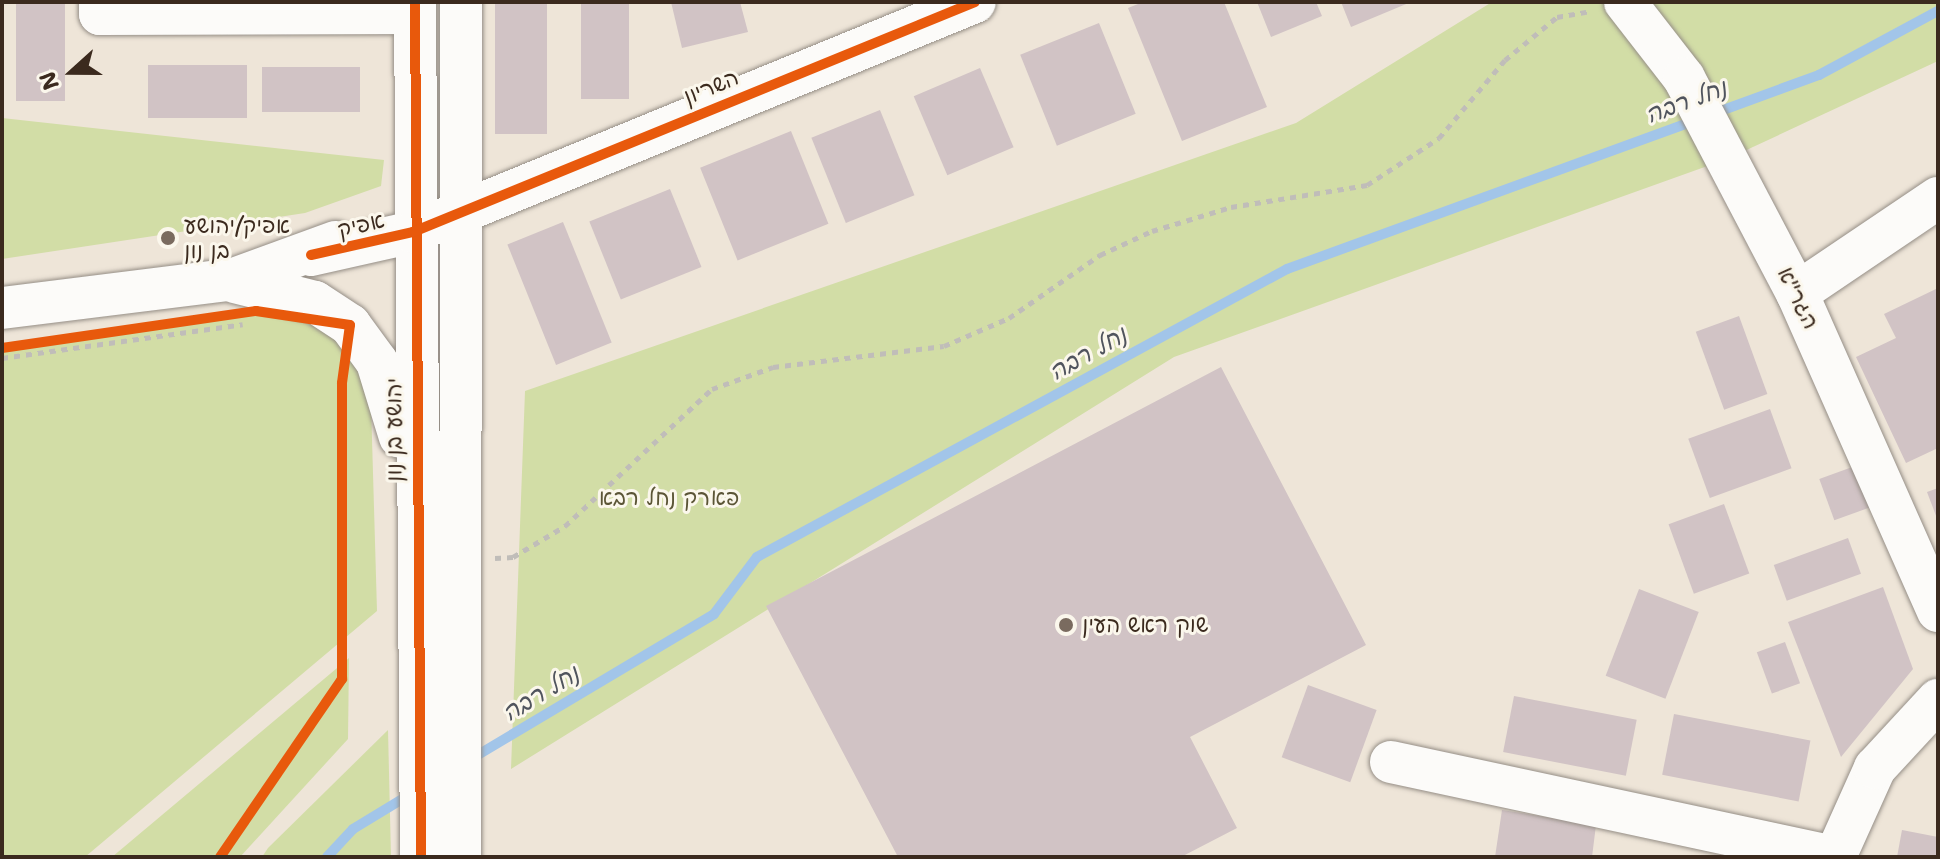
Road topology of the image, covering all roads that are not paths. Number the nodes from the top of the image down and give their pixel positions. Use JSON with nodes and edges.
{"nodes":[{"id":1,"x":100,"y":2,"type":"edge"},
{"id":2,"x":461,"y":2,"type":"edge"},
{"id":3,"x":975,"y":2,"type":"edge"},
{"id":4,"x":1627,"y":4,"type":"edge"},
{"id":5,"x":415,"y":7,"type":"edge"},
{"id":6,"x":462,"y":129,"type":"junction"},
{"id":7,"x":540,"y":178,"type":"junction"},
{"id":8,"x":1938,"y":198,"type":"edge"},
{"id":9,"x":463,"y":209,"type":"junction"},
{"id":10,"x":412,"y":218,"type":"junction"},
{"id":11,"x":221,"y":280,"type":"junction"},
{"id":12,"x":1797,"y":293,"type":"junction"},
{"id":13,"x":2,"y":308,"type":"edge"},
{"id":14,"x":415,"y":490,"type":"junction"},
{"id":15,"x":1938,"y":611,"type":"edge"},
{"id":16,"x":1938,"y":700,"type":"edge"},
{"id":17,"x":1391,"y":762,"type":"dead end"},
{"id":18,"x":460,"y":845,"type":"edge"},
{"id":19,"x":421,"y":857,"type":"edge"},
{"id":20,"x":1834,"y":857,"type":"edge"}],
"edges":[{"from":1,"to":5,"type":"street"},
{"from":2,"to":6,"type":"street"},
{"from":3,"to":7,"type":"street","name":"השריון"},
{"from":4,"to":12,"type":"street","name":"הגר\"א"},
{"from":5,"to":10,"type":"street","name":"יהושע בן נון"},
{"from":6,"to":7,"type":"street"},
{"from":6,"to":9,"type":"street"},
{"from":7,"to":9,"type":"street","name":"השריון"},
{"from":8,"to":12,"type":"street"},
{"from":9,"to":10,"type":"street","name":"אפיק"},
{"from":9,"to":18,"type":"street"},
{"from":10,"to":11,"type":"street","name":"אפיק"},
{"from":10,"to":14,"type":"street","name":"יהושע בן נון"},
{"from":11,"to":13,"type":"street","name":"אפיק"},
{"from":11,"to":14,"type":"street"},
{"from":12,"to":15,"type":"street","name":"הגר\"א"},
{"from":14,"to":19,"type":"street","name":"יהושע בן נון"},
{"from":16,"to":20,"type":"street"},
{"from":17,"to":20,"type":"street"}]}
